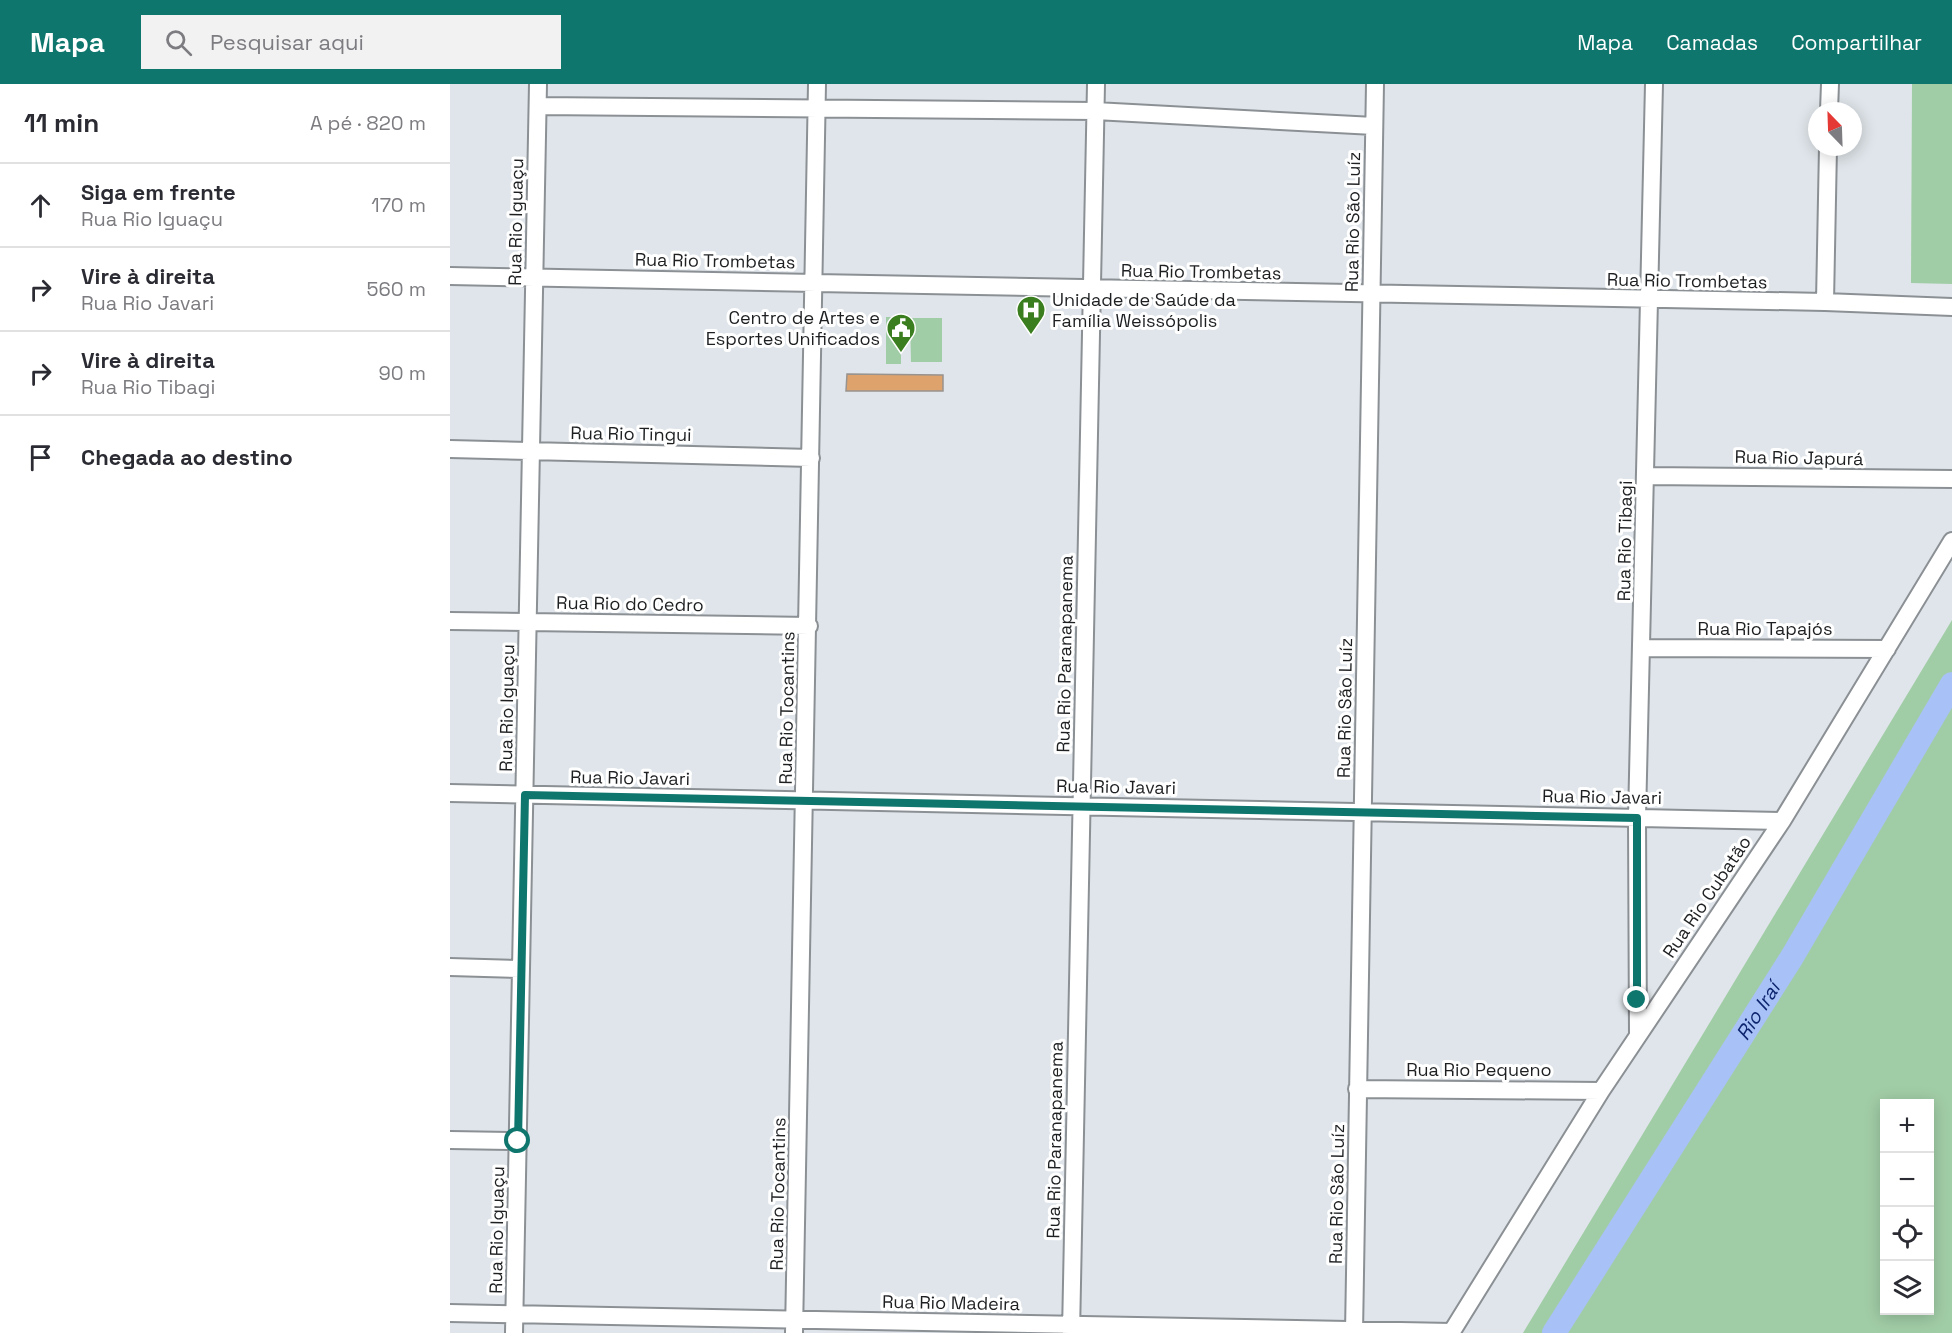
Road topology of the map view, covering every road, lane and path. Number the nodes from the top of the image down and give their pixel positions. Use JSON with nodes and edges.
{"nodes":[{"id":1,"x":538,"y":84,"type":"edge"},
{"id":2,"x":817,"y":84,"type":"edge"},
{"id":3,"x":1096,"y":84,"type":"edge"},
{"id":4,"x":1375,"y":84,"type":"edge"},
{"id":5,"x":1654,"y":84,"type":"edge"},
{"id":6,"x":1830,"y":84,"type":"edge"},
{"id":7,"x":1829,"y":102,"type":"edge"},
{"id":8,"x":538,"y":106,"type":"junction"},
{"id":9,"x":817,"y":108,"type":"junction"},
{"id":10,"x":1095,"y":111,"type":"junction"},
{"id":11,"x":1374,"y":126,"type":"junction"},
{"id":12,"x":1828,"y":156,"type":"edge"},
{"id":13,"x":450,"y":276,"type":"edge"},
{"id":14,"x":534,"y":278,"type":"junction"},
{"id":15,"x":813,"y":282,"type":"junction"},
{"id":16,"x":1090,"y":289,"type":"junction"},
{"id":17,"x":1372,"y":295,"type":"junction"},
{"id":18,"x":1651,"y":300,"type":"junction"},
{"id":19,"x":1825,"y":302,"type":"junction"},
{"id":20,"x":1952,"y":307,"type":"edge"},
{"id":21,"x":450,"y":449,"type":"edge"},
{"id":22,"x":531,"y":451,"type":"junction"},
{"id":23,"x":811,"y":458,"type":"junction"},
{"id":24,"x":1646,"y":476,"type":"junction"},
{"id":25,"x":1952,"y":479,"type":"edge"},
{"id":26,"x":1952,"y":541,"type":"edge"},
{"id":27,"x":450,"y":621,"type":"edge"},
{"id":28,"x":528,"y":622,"type":"junction"},
{"id":29,"x":809,"y":626,"type":"junction"},
{"id":30,"x":1643,"y":648,"type":"junction"},
{"id":31,"x":1887,"y":649,"type":"junction"},
{"id":32,"x":450,"y":793,"type":"edge"},
{"id":33,"x":525,"y":795,"type":"junction"},
{"id":34,"x":804,"y":801,"type":"junction"},
{"id":35,"x":1082,"y":806,"type":"junction"},
{"id":36,"x":1362,"y":812,"type":"junction"},
{"id":37,"x":1637,"y":818,"type":"junction"},
{"id":38,"x":1782,"y":821,"type":"junction"},
{"id":39,"x":450,"y":967,"type":"edge"},
{"id":40,"x":521,"y":969,"type":"junction"},
{"id":41,"x":1637,"y":1000,"type":"junction"},
{"id":42,"x":1647,"y":1019,"type":"junction"},
{"id":43,"x":1638,"y":1036,"type":"junction"},
{"id":44,"x":1357,"y":1089,"type":"junction"},
{"id":45,"x":1601,"y":1091,"type":"junction"},
{"id":46,"x":450,"y":1140,"type":"edge"},
{"id":47,"x":518,"y":1141,"type":"junction"},
{"id":48,"x":450,"y":1313,"type":"edge"},
{"id":49,"x":515,"y":1315,"type":"junction"},
{"id":50,"x":794,"y":1326,"type":"edge"},
{"id":51,"x":1071,"y":1329,"type":"edge"},
{"id":52,"x":1354,"y":1331,"type":"edge"},
{"id":53,"x":1452,"y":1332,"type":"edge"},
{"id":54,"x":514,"y":1333,"type":"edge"}],
"edges":[{"from":1,"to":8,"type":"street","name":"Rua Rio Iguaçu"},
{"from":2,"to":9,"type":"street","name":"Rua Rio Tocantins"},
{"from":3,"to":10,"type":"street","name":"Rua Rio Paranapanema"},
{"from":4,"to":11,"type":"street","name":"Rua Rio São Luíz"},
{"from":5,"to":18,"type":"street","name":"Rua Rio Tibagi"},
{"from":6,"to":7,"type":"street"},
{"from":8,"to":9,"type":"street"},
{"from":8,"to":14,"type":"street","name":"Rua Rio Iguaçu"},
{"from":9,"to":10,"type":"street"},
{"from":9,"to":15,"type":"street","name":"Rua Rio Tocantins"},
{"from":10,"to":11,"type":"street"},
{"from":10,"to":16,"type":"street","name":"Rua Rio Paranapanema"},
{"from":11,"to":17,"type":"street","name":"Rua Rio São Luíz"},
{"from":12,"to":19,"type":"street"},
{"from":13,"to":14,"type":"street","name":"Rua Rio Trombetas"},
{"from":14,"to":15,"type":"street","name":"Rua Rio Trombetas"},
{"from":14,"to":22,"type":"street","name":"Rua Rio Iguaçu"},
{"from":15,"to":16,"type":"street","name":"Rua Rio Trombetas"},
{"from":15,"to":23,"type":"street","name":"Rua Rio Tocantins"},
{"from":16,"to":17,"type":"street","name":"Rua Rio Trombetas"},
{"from":16,"to":35,"type":"street","name":"Rua Rio Paranapanema"},
{"from":17,"to":18,"type":"street","name":"Rua Rio Trombetas"},
{"from":17,"to":36,"type":"street","name":"Rua Rio São Luíz"},
{"from":18,"to":19,"type":"street","name":"Rua Rio Trombetas"},
{"from":18,"to":24,"type":"street","name":"Rua Rio Tibagi"},
{"from":19,"to":20,"type":"street","name":"Rua Rio Trombetas"},
{"from":21,"to":22,"type":"street","name":"Rua Rio Tingui"},
{"from":22,"to":23,"type":"street","name":"Rua Rio Tingui"},
{"from":22,"to":28,"type":"street","name":"Rua Rio Iguaçu"},
{"from":23,"to":29,"type":"street","name":"Rua Rio Tocantins"},
{"from":24,"to":25,"type":"street","name":"Rua Rio Japurá"},
{"from":24,"to":30,"type":"street","name":"Rua Rio Tibagi"},
{"from":26,"to":31,"type":"street","name":"Rua Rio Cubatão"},
{"from":27,"to":28,"type":"street","name":"Rua Rio do Cedro"},
{"from":28,"to":29,"type":"street","name":"Rua Rio do Cedro"},
{"from":28,"to":33,"type":"street","name":"Rua Rio Iguaçu"},
{"from":29,"to":34,"type":"street","name":"Rua Rio Tocantins"},
{"from":30,"to":31,"type":"street","name":"Rua Rio Tapajós"},
{"from":30,"to":37,"type":"street","name":"Rua Rio Tibagi"},
{"from":31,"to":38,"type":"street","name":"Rua Rio Cubatão"},
{"from":32,"to":33,"type":"street","name":"Rua Rio Javari"},
{"from":33,"to":34,"type":"street","name":"Rua Rio Javari"},
{"from":33,"to":40,"type":"street","name":"Rua Rio Iguaçu"},
{"from":34,"to":35,"type":"street","name":"Rua Rio Javari"},
{"from":34,"to":50,"type":"street","name":"Rua Rio Tocantins"},
{"from":35,"to":36,"type":"street","name":"Rua Rio Javari"},
{"from":35,"to":51,"type":"street","name":"Rua Rio Paranapanema"},
{"from":36,"to":37,"type":"street","name":"Rua Rio Javari"},
{"from":36,"to":44,"type":"street","name":"Rua Rio São Luíz"},
{"from":37,"to":38,"type":"street","name":"Rua Rio Javari"},
{"from":37,"to":41,"type":"street","name":"Rua Rio Tibagi"},
{"from":38,"to":42,"type":"street","name":"Rua Rio Cubatão"},
{"from":39,"to":40,"type":"street"},
{"from":40,"to":47,"type":"street","name":"Rua Rio Iguaçu"},
{"from":41,"to":42,"type":"street","name":"Rua Rio Tibagi"},
{"from":41,"to":43,"type":"street","name":"Rua Rio Tibagi"},
{"from":42,"to":43,"type":"street","name":"Rua Rio Cubatão"},
{"from":43,"to":45,"type":"street","name":"Rua Rio Cubatão"},
{"from":44,"to":45,"type":"street","name":"Rua Rio Pequeno"},
{"from":44,"to":52,"type":"street","name":"Rua Rio São Luíz"},
{"from":45,"to":53,"type":"street","name":"Rua Rio Cubatão"},
{"from":46,"to":47,"type":"street"},
{"from":47,"to":49,"type":"street","name":"Rua Rio Iguaçu"},
{"from":48,"to":49,"type":"street","name":"Rua Rio Madeira"},
{"from":49,"to":50,"type":"street","name":"Rua Rio Madeira"},
{"from":49,"to":54,"type":"street","name":"Rua Rio Iguaçu"},
{"from":50,"to":51,"type":"street","name":"Rua Rio Madeira"},
{"from":51,"to":52,"type":"street","name":"Rua Rio Madeira"},
{"from":52,"to":53,"type":"street","name":"Rua Rio Madeira"}]}
